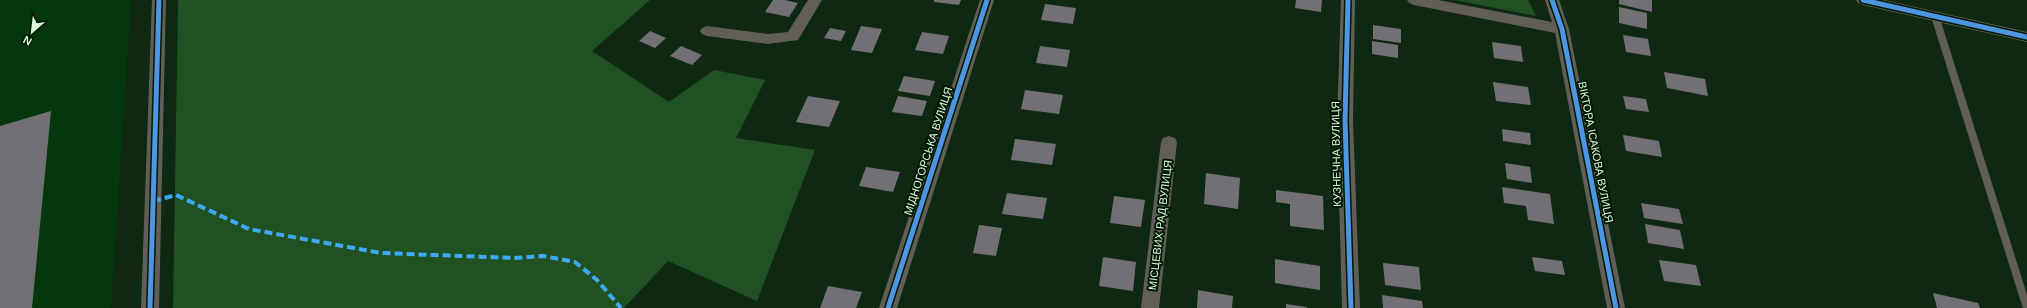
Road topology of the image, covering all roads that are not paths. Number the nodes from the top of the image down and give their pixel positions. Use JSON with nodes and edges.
{"nodes":[{"id":1,"x":158,"y":0,"type":"edge"},
{"id":2,"x":815,"y":0,"type":"edge"},
{"id":3,"x":987,"y":0,"type":"edge"},
{"id":4,"x":1348,"y":0,"type":"edge"},
{"id":5,"x":1414,"y":0,"type":"edge"},
{"id":6,"x":1552,"y":0,"type":"edge"},
{"id":7,"x":1863,"y":0,"type":"edge"},
{"id":8,"x":1935,"y":16,"type":"junction"},
{"id":9,"x":1562,"y":29,"type":"junction"},
{"id":10,"x":707,"y":31,"type":"dead end"},
{"id":11,"x":2027,"y":37,"type":"edge"},
{"id":12,"x":1169,"y":142,"type":"dead end"},
{"id":13,"x":150,"y":308,"type":"edge"},
{"id":14,"x":888,"y":308,"type":"edge"},
{"id":15,"x":1150,"y":308,"type":"edge"},
{"id":16,"x":1351,"y":308,"type":"edge"},
{"id":17,"x":1616,"y":308,"type":"edge"},
{"id":18,"x":2027,"y":308,"type":"edge"}],
"edges":[{"from":1,"to":13,"type":"street"},
{"from":2,"to":10,"type":"street"},
{"from":3,"to":14,"type":"street","name":"МІДНОГОРСЬКА ВУЛИЦЯ"},
{"from":4,"to":16,"type":"street","name":"КУЗНЕЧНА ВУЛИЦЯ"},
{"from":5,"to":9,"type":"street"},
{"from":6,"to":9,"type":"street","name":"ВІКТОРА ІСАКОВА ВУЛИЦЯ"},
{"from":7,"to":8,"type":"street"},
{"from":8,"to":11,"type":"street"},
{"from":8,"to":18,"type":"lane"},
{"from":9,"to":17,"type":"street","name":"ВІКТОРА ІСАКОВА ВУЛИЦЯ"},
{"from":12,"to":15,"type":"street","name":"МІСЦЕВИХ РАД ВУЛИЦЯ"}]}
